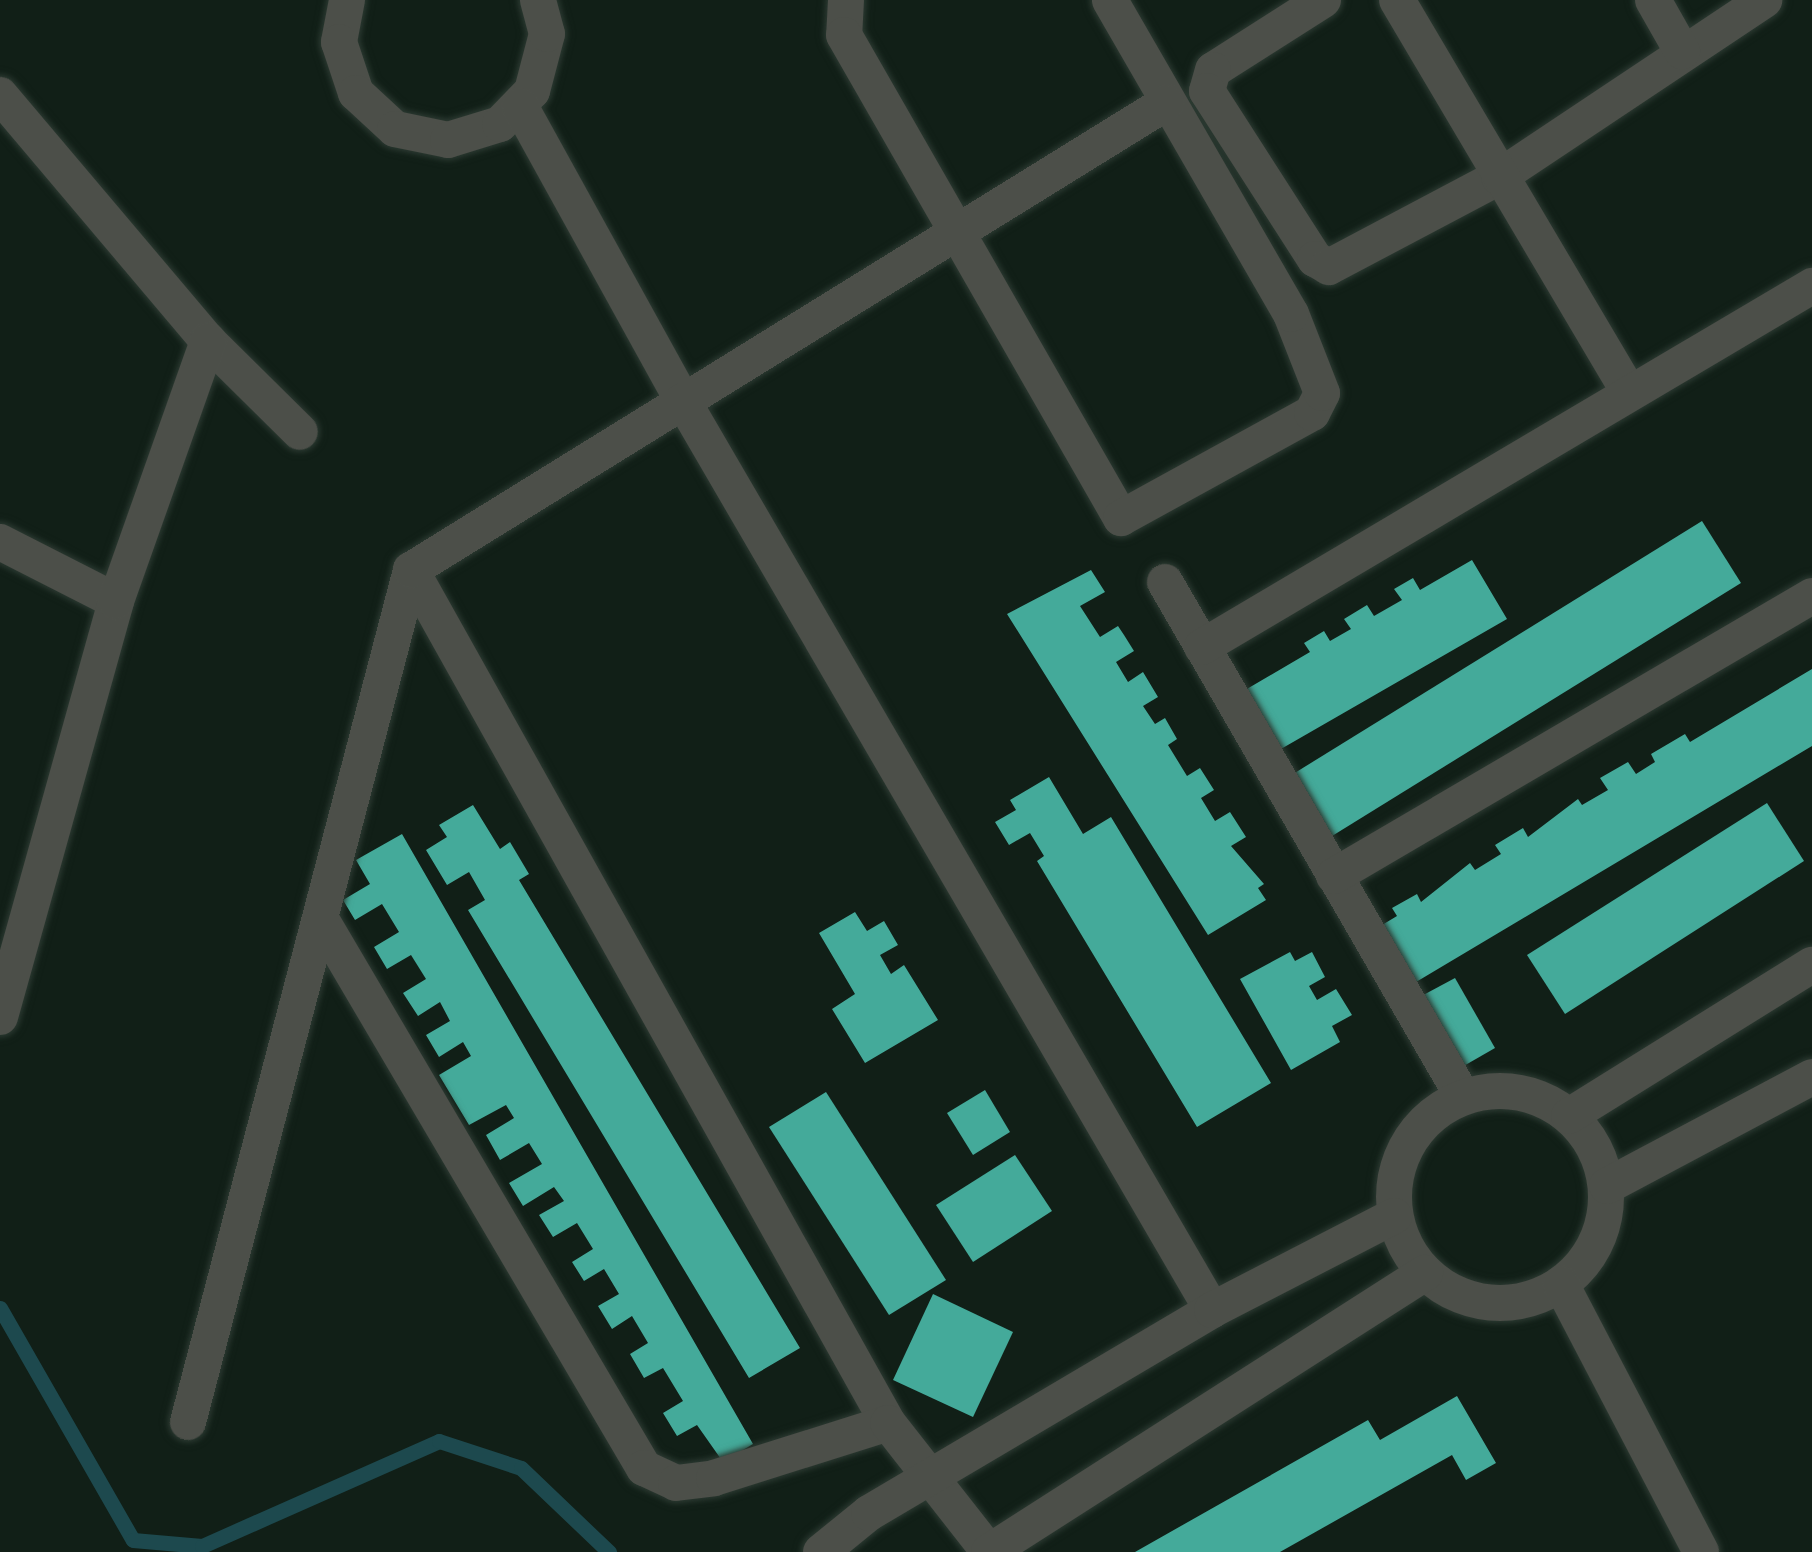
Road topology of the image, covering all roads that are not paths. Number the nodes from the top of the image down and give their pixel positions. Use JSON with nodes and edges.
{"nodes":[{"id":1,"x":347,"y":0,"type":"edge"},
{"id":2,"x":538,"y":0,"type":"edge"},
{"id":3,"x":846,"y":0,"type":"edge"},
{"id":4,"x":1110,"y":0,"type":"edge"},
{"id":5,"x":1324,"y":0,"type":"edge"},
{"id":6,"x":1396,"y":0,"type":"edge"},
{"id":7,"x":1653,"y":0,"type":"edge"},
{"id":8,"x":1764,"y":0,"type":"edge"},
{"id":9,"x":1682,"y":51,"type":"junction"},
{"id":10,"x":0,"y":95,"type":"edge"},
{"id":11,"x":1166,"y":103,"type":"junction"},
{"id":12,"x":520,"y":106,"type":"junction"},
{"id":13,"x":1499,"y":177,"type":"junction"},
{"id":14,"x":958,"y":232,"type":"junction"},
{"id":15,"x":1812,"y":286,"type":"edge"},
{"id":16,"x":208,"y":341,"type":"junction"},
{"id":17,"x":1628,"y":390,"type":"junction"},
{"id":18,"x":682,"y":401,"type":"junction"},
{"id":19,"x":300,"y":432,"type":"dead end"},
{"id":20,"x":0,"y":542,"type":"edge"},
{"id":21,"x":410,"y":570,"type":"junction"},
{"id":22,"x":1166,"y":582,"type":"dead end"},
{"id":23,"x":1812,"y":596,"type":"edge"},
{"id":24,"x":116,"y":601,"type":"junction"},
{"id":25,"x":1202,"y":647,"type":"junction"},
{"id":26,"x":1334,"y":876,"type":"junction"},
{"id":27,"x":322,"y":921,"type":"junction"},
{"id":28,"x":1812,"y":965,"type":"edge"},
{"id":29,"x":0,"y":1017,"type":"edge"},
{"id":30,"x":1812,"y":1077,"type":"edge"},
{"id":31,"x":1463,"y":1097,"type":"junction"},
{"id":32,"x":1569,"y":1116,"type":"junction"},
{"id":33,"x":1607,"y":1186,"type":"junction"},
{"id":34,"x":1394,"y":1216,"type":"junction"},
{"id":35,"x":1425,"y":1273,"type":"junction"},
{"id":36,"x":1562,"y":1284,"type":"junction"},
{"id":37,"x":1212,"y":1310,"type":"junction"},
{"id":38,"x":188,"y":1422,"type":"dead end"},
{"id":39,"x":888,"y":1423,"type":"junction"},
{"id":40,"x":929,"y":1479,"type":"junction"},
{"id":41,"x":823,"y":1550,"type":"edge"},
{"id":42,"x":989,"y":1552,"type":"edge"},
{"id":43,"x":1701,"y":1552,"type":"edge"}],
"edges":[{"from":1,"to":12,"type":"street"},
{"from":2,"to":12,"type":"street"},
{"from":3,"to":14,"type":"street"},
{"from":4,"to":11,"type":"street"},
{"from":5,"to":13,"type":"street"},
{"from":6,"to":13,"type":"street"},
{"from":7,"to":9,"type":"street"},
{"from":8,"to":9,"type":"street"},
{"from":9,"to":13,"type":"street"},
{"from":10,"to":16,"type":"street"},
{"from":11,"to":14,"type":"street"},
{"from":11,"to":14,"type":"street"},
{"from":12,"to":18,"type":"street"},
{"from":13,"to":17,"type":"street"},
{"from":14,"to":18,"type":"street"},
{"from":15,"to":17,"type":"street"},
{"from":16,"to":19,"type":"street"},
{"from":16,"to":24,"type":"street"},
{"from":17,"to":25,"type":"street"},
{"from":18,"to":21,"type":"street"},
{"from":18,"to":37,"type":"street"},
{"from":20,"to":24,"type":"street"},
{"from":21,"to":27,"type":"street"},
{"from":21,"to":39,"type":"street"},
{"from":22,"to":25,"type":"street"},
{"from":23,"to":26,"type":"street"},
{"from":24,"to":29,"type":"street"},
{"from":25,"to":26,"type":"street"},
{"from":26,"to":31,"type":"street"},
{"from":27,"to":38,"type":"street"},
{"from":27,"to":39,"type":"street"},
{"from":28,"to":32,"type":"street"},
{"from":30,"to":33,"type":"street"},
{"from":31,"to":32,"type":"street"},
{"from":31,"to":34,"type":"street"},
{"from":32,"to":33,"type":"street"},
{"from":33,"to":36,"type":"street"},
{"from":34,"to":35,"type":"street"},
{"from":34,"to":37,"type":"street"},
{"from":35,"to":36,"type":"street"},
{"from":35,"to":42,"type":"street"},
{"from":36,"to":43,"type":"street"},
{"from":37,"to":40,"type":"street"},
{"from":39,"to":40,"type":"street"},
{"from":40,"to":41,"type":"street"},
{"from":40,"to":42,"type":"street"}]}
